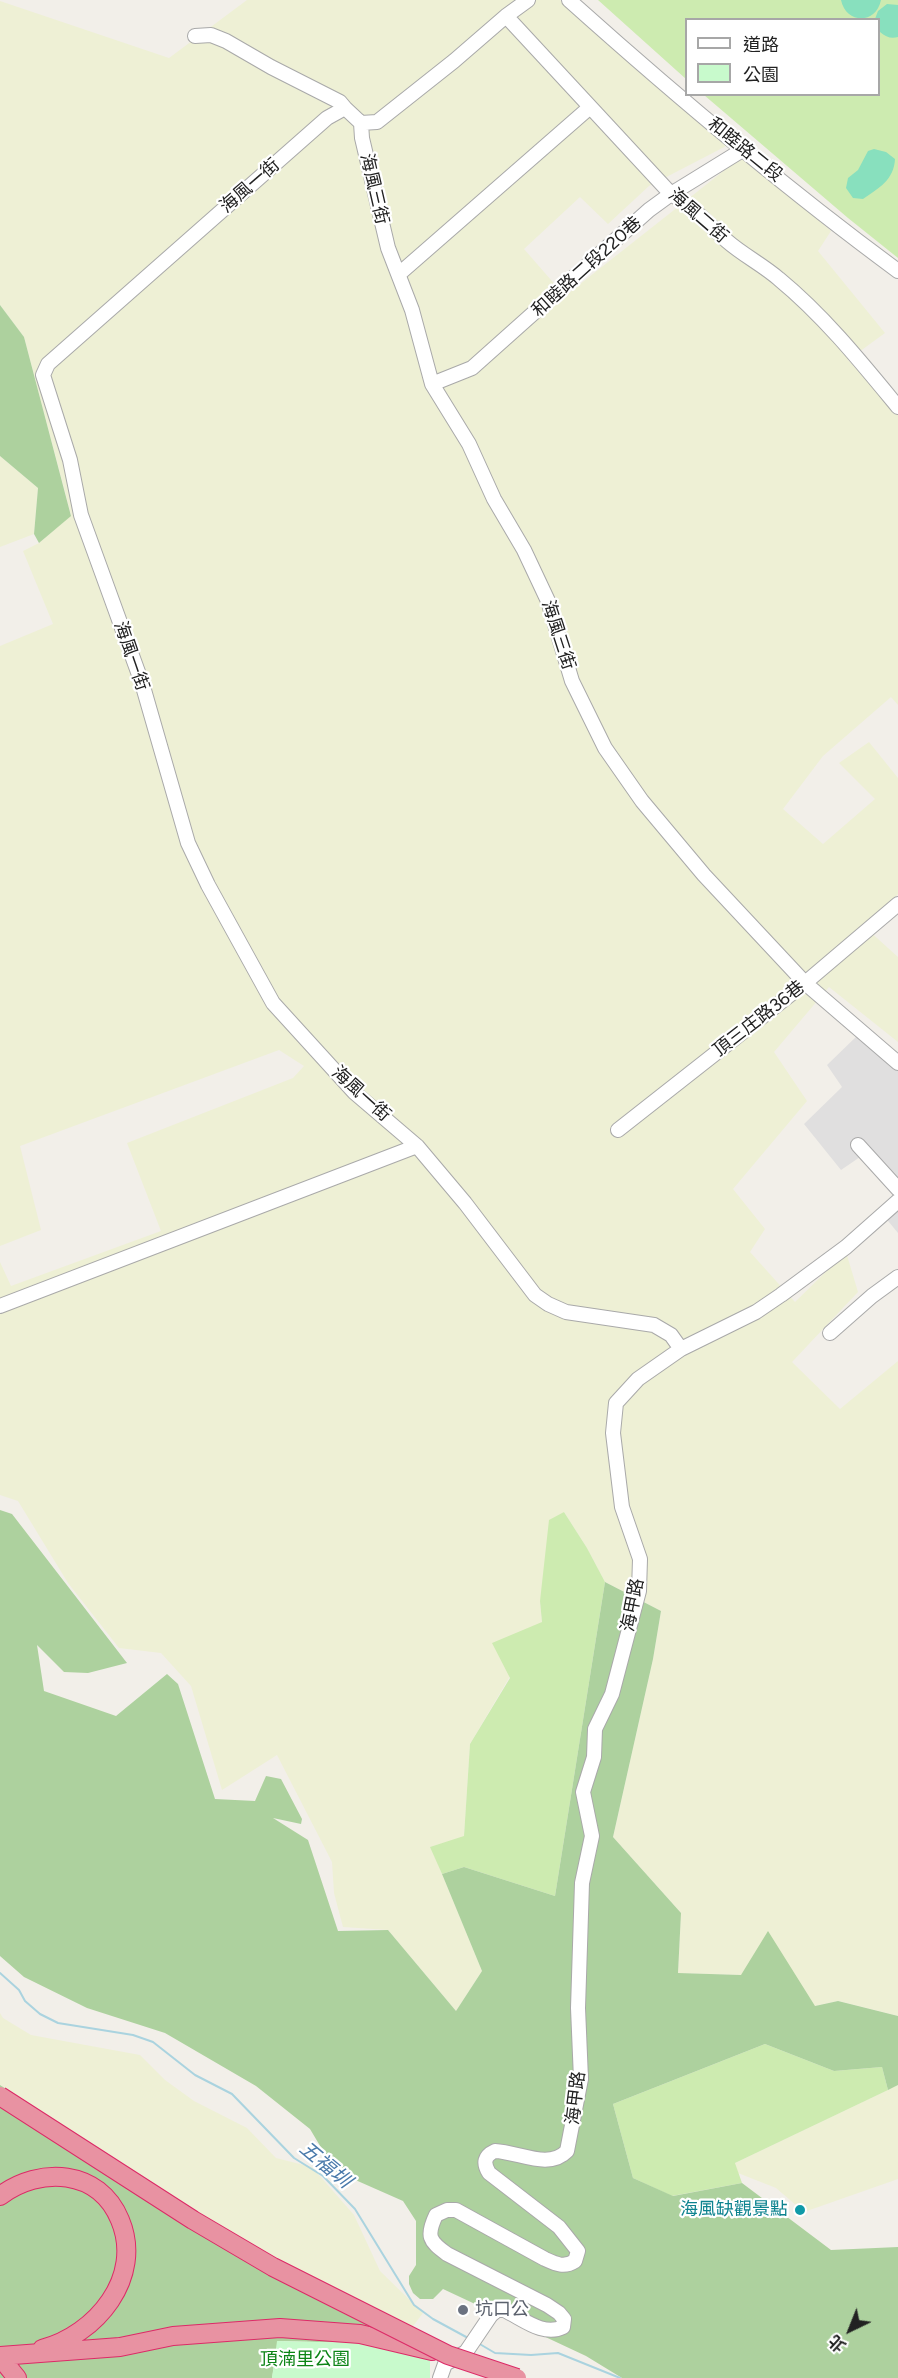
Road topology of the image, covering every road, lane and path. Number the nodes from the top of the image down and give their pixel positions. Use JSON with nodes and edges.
{"nodes":[{"id":1,"x":528,"y":0,"type":"edge"},
{"id":2,"x":569,"y":0,"type":"edge"},
{"id":3,"x":506,"y":16,"type":"junction"},
{"id":4,"x":195,"y":36,"type":"dead end"},
{"id":5,"x":345,"y":108,"type":"junction"},
{"id":6,"x":589,"y":108,"type":"junction"},
{"id":7,"x":361,"y":123,"type":"junction"},
{"id":8,"x":744,"y":149,"type":"junction"},
{"id":9,"x":671,"y":194,"type":"junction"},
{"id":10,"x":898,"y":271,"type":"edge"},
{"id":11,"x":399,"y":274,"type":"junction"},
{"id":12,"x":432,"y":384,"type":"junction"},
{"id":13,"x":898,"y":406,"type":"edge"},
{"id":14,"x":898,"y":904,"type":"edge"},
{"id":15,"x":806,"y":983,"type":"junction"},
{"id":16,"x":898,"y":1063,"type":"edge"},
{"id":17,"x":618,"y":1130,"type":"dead end"},
{"id":18,"x":858,"y":1145,"type":"dead end"},
{"id":19,"x":417,"y":1146,"type":"junction"},
{"id":20,"x":898,"y":1189,"type":"edge"},
{"id":21,"x":898,"y":1201,"type":"edge"},
{"id":22,"x":898,"y":1277,"type":"edge"},
{"id":23,"x":0,"y":1306,"type":"edge"},
{"id":24,"x":830,"y":1333,"type":"dead end"},
{"id":25,"x":681,"y":1349,"type":"junction"},
{"id":26,"x":0,"y":2096,"type":"edge"},
{"id":27,"x":0,"y":2196,"type":"edge"},
{"id":28,"x":448,"y":2355,"type":"junction"},
{"id":29,"x":3,"y":2358,"type":"edge"},
{"id":30,"x":17,"y":2378,"type":"edge"},
{"id":31,"x":440,"y":2378,"type":"edge"},
{"id":32,"x":517,"y":2378,"type":"edge"}],
"edges":[{"from":1,"to":3,"type":"street"},
{"from":2,"to":8,"type":"street","name":"和睦路二段"},
{"from":3,"to":6,"type":"street","name":"海風二街"},
{"from":3,"to":7,"type":"street"},
{"from":4,"to":5,"type":"street"},
{"from":5,"to":7,"type":"street"},
{"from":5,"to":19,"type":"street","name":"海風一街"},
{"from":6,"to":9,"type":"street","name":"海風二街"},
{"from":6,"to":11,"type":"street"},
{"from":7,"to":11,"type":"street","name":"海風三街"},
{"from":8,"to":9,"type":"street","name":"和睦路二段220巷"},
{"from":8,"to":10,"type":"street","name":"和睦路二段"},
{"from":9,"to":12,"type":"street","name":"和睦路二段220巷"},
{"from":9,"to":13,"type":"street","name":"海風二街"},
{"from":11,"to":12,"type":"street","name":"海風三街"},
{"from":12,"to":15,"type":"street","name":"海風三街"},
{"from":14,"to":15,"type":"street","name":"頂三庄路36巷"},
{"from":15,"to":16,"type":"street","name":"海風三街"},
{"from":15,"to":17,"type":"street","name":"頂三庄路36巷"},
{"from":18,"to":20,"type":"street"},
{"from":19,"to":23,"type":"street"},
{"from":19,"to":25,"type":"street","name":"海風一街"},
{"from":21,"to":25,"type":"street"},
{"from":22,"to":24,"type":"street"},
{"from":25,"to":31,"type":"street","name":"海甲路"},
{"from":26,"to":28,"type":"highway","bridge":true},
{"from":27,"to":29,"type":"highway"},
{"from":28,"to":29,"type":"highway","bridge":true},
{"from":28,"to":32,"type":"highway","bridge":true},
{"from":29,"to":30,"type":"highway"}]}
